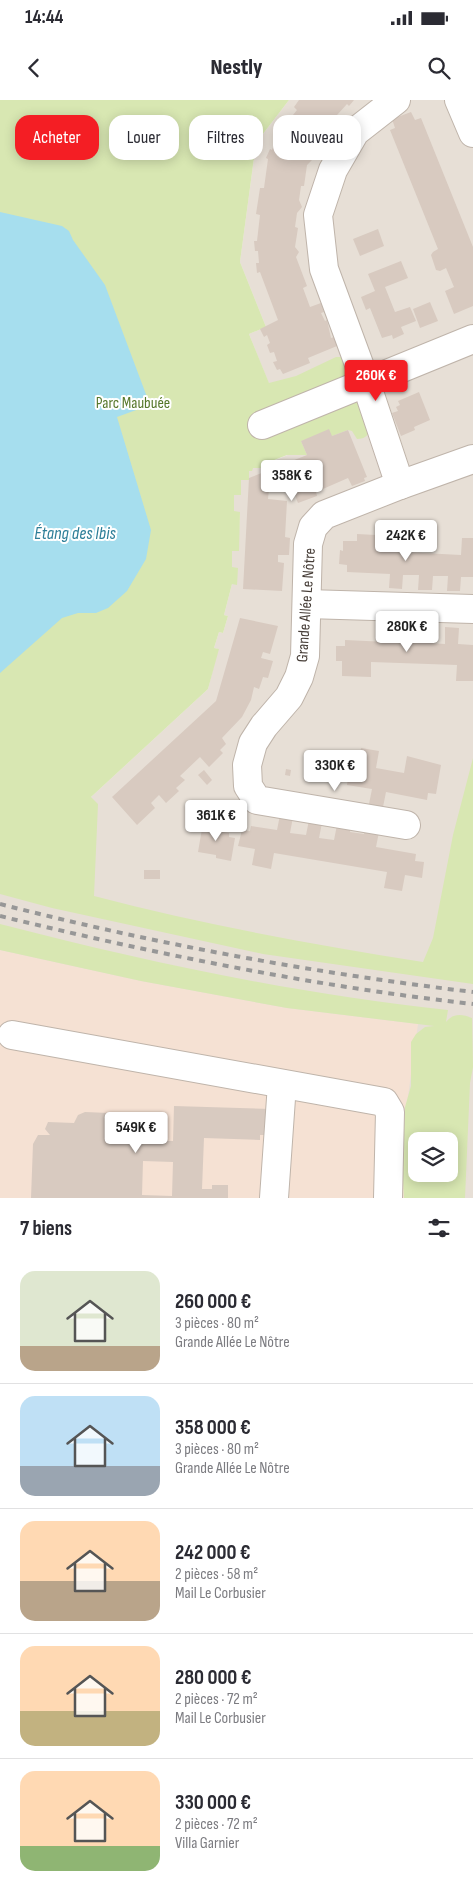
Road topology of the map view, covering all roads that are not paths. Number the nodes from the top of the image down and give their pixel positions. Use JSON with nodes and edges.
{"nodes":[{"id":1,"x":396,"y":100,"type":"edge"},
{"id":2,"x":459,"y":100,"type":"edge"},
{"id":3,"x":473,"y":133,"type":"edge"},
{"id":4,"x":473,"y":340,"type":"edge"},
{"id":5,"x":366,"y":383,"type":"junction"},
{"id":6,"x":262,"y":425,"type":"dead end"},
{"id":7,"x":473,"y":459,"type":"edge"},
{"id":8,"x":400,"y":485,"type":"junction"},
{"id":9,"x":307,"y":604,"type":"junction"},
{"id":10,"x":473,"y":609,"type":"edge"},
{"id":11,"x":406,"y":825,"type":"dead end"},
{"id":12,"x":12,"y":1035,"type":"dead end"},
{"id":13,"x":282,"y":1084,"type":"junction"},
{"id":14,"x":274,"y":1198,"type":"edge"},
{"id":15,"x":388,"y":1198,"type":"edge"}],
"edges":[{"from":1,"to":5,"type":"street"},
{"from":2,"to":3,"type":"street"},
{"from":4,"to":5,"type":"street"},
{"from":5,"to":6,"type":"street"},
{"from":5,"to":8,"type":"street"},
{"from":7,"to":8,"type":"street","name":"Grande Allée Le Nôtre"},
{"from":8,"to":9,"type":"street","name":"Grande Allée Le Nôtre"},
{"from":9,"to":10,"type":"street"},
{"from":9,"to":11,"type":"street","name":"Grande Allée Le Nôtre"},
{"from":12,"to":13,"type":"street"},
{"from":13,"to":14,"type":"street"},
{"from":13,"to":15,"type":"street"}]}
